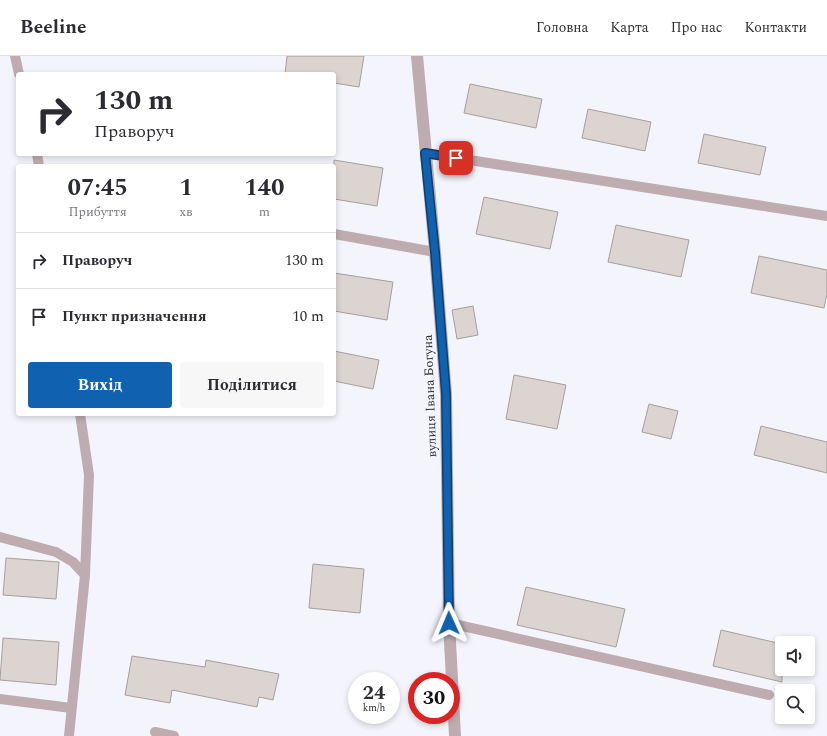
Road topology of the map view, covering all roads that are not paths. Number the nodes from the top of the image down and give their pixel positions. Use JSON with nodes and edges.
{"nodes":[{"id":1,"x":15,"y":56,"type":"edge"},
{"id":2,"x":417,"y":56,"type":"edge"},
{"id":3,"x":19,"y":72,"type":"edge"},
{"id":4,"x":425,"y":153,"type":"junction"},
{"id":5,"x":827,"y":216,"type":"edge"},
{"id":6,"x":336,"y":234,"type":"edge"},
{"id":7,"x":435,"y":252,"type":"junction"},
{"id":8,"x":80,"y":416,"type":"edge"},
{"id":9,"x":0,"y":537,"type":"edge"},
{"id":10,"x":85,"y":575,"type":"junction"},
{"id":11,"x":449,"y":623,"type":"junction"},
{"id":12,"x":769,"y":694,"type":"dead end"},
{"id":13,"x":0,"y":699,"type":"edge"},
{"id":14,"x":72,"y":708,"type":"junction"},
{"id":15,"x":155,"y":732,"type":"dead end"},
{"id":16,"x":69,"y":736,"type":"edge"},
{"id":17,"x":174,"y":736,"type":"edge"},
{"id":18,"x":455,"y":736,"type":"edge"}],
"edges":[{"from":1,"to":3,"type":"lane"},
{"from":2,"to":4,"type":"street","name":"вулиця Івана Богуна"},
{"from":4,"to":5,"type":"lane"},
{"from":4,"to":7,"type":"street","name":"вулиця Івана Богуна"},
{"from":6,"to":7,"type":"lane"},
{"from":7,"to":11,"type":"street","name":"вулиця Івана Богуна"},
{"from":8,"to":10,"type":"lane"},
{"from":9,"to":10,"type":"lane"},
{"from":10,"to":14,"type":"lane"},
{"from":11,"to":12,"type":"lane"},
{"from":11,"to":18,"type":"street","name":"вулиця Івана Богуна"},
{"from":13,"to":14,"type":"lane"},
{"from":14,"to":16,"type":"lane"},
{"from":15,"to":17,"type":"lane"}]}
